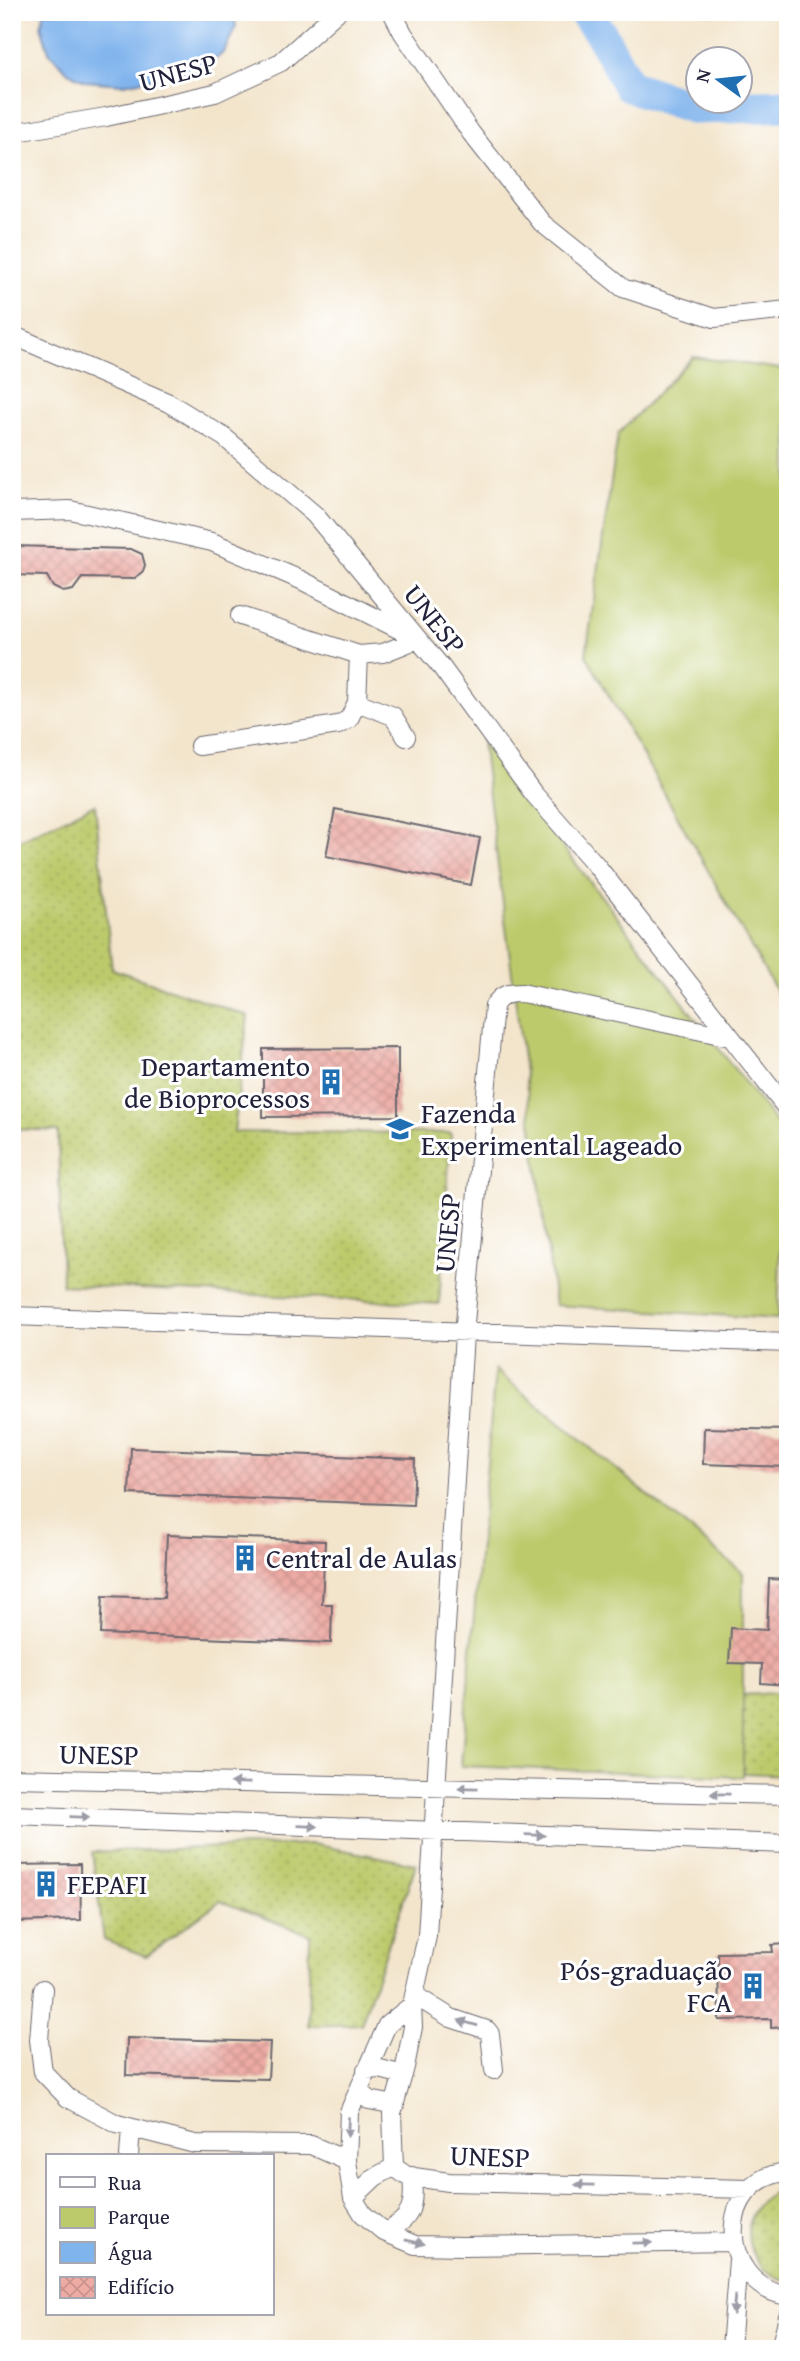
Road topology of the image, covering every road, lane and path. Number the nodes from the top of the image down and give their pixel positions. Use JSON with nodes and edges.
{"nodes":[{"id":1,"x":337,"y":12,"type":"edge"},
{"id":2,"x":392,"y":12,"type":"edge"},
{"id":3,"x":12,"y":135,"type":"edge"},
{"id":4,"x":788,"y":310,"type":"edge"},
{"id":5,"x":12,"y":335,"type":"edge"},
{"id":6,"x":12,"y":512,"type":"edge"},
{"id":7,"x":240,"y":616,"type":"dead end"},
{"id":8,"x":418,"y":639,"type":"junction"},
{"id":9,"x":359,"y":655,"type":"junction"},
{"id":10,"x":357,"y":702,"type":"junction"},
{"id":11,"x":406,"y":737,"type":"dead end"},
{"id":12,"x":199,"y":747,"type":"dead end"},
{"id":13,"x":730,"y":1037,"type":"junction"},
{"id":14,"x":788,"y":1110,"type":"edge"},
{"id":15,"x":12,"y":1316,"type":"edge"},
{"id":16,"x":464,"y":1334,"type":"junction"},
{"id":17,"x":788,"y":1343,"type":"edge"},
{"id":18,"x":12,"y":1779,"type":"edge"},
{"id":19,"x":437,"y":1787,"type":"junction"},
{"id":20,"x":788,"y":1795,"type":"edge"},
{"id":21,"x":12,"y":1815,"type":"edge"},
{"id":22,"x":434,"y":1831,"type":"junction"},
{"id":23,"x":788,"y":1844,"type":"edge"},
{"id":24,"x":43,"y":1989,"type":"dead end"},
{"id":25,"x":413,"y":2000,"type":"junction"},
{"id":26,"x":366,"y":2070,"type":"junction"},
{"id":27,"x":494,"y":2070,"type":"dead end"},
{"id":28,"x":403,"y":2075,"type":"junction"},
{"id":29,"x":358,"y":2091,"type":"junction"},
{"id":30,"x":395,"y":2105,"type":"junction"},
{"id":31,"x":131,"y":2128,"type":"junction"},
{"id":32,"x":264,"y":2151,"type":"edge"},
{"id":33,"x":130,"y":2154,"type":"edge"},
{"id":34,"x":347,"y":2161,"type":"junction"},
{"id":35,"x":394,"y":2167,"type":"junction"},
{"id":36,"x":788,"y":2172,"type":"edge"},
{"id":37,"x":412,"y":2176,"type":"junction"},
{"id":38,"x":751,"y":2189,"type":"junction"},
{"id":39,"x":353,"y":2198,"type":"junction"},
{"id":40,"x":384,"y":2232,"type":"junction"},
{"id":41,"x":733,"y":2242,"type":"junction"},
{"id":42,"x":738,"y":2260,"type":"junction"},
{"id":43,"x":788,"y":2296,"type":"edge"},
{"id":44,"x":788,"y":2316,"type":"edge"},
{"id":45,"x":731,"y":2349,"type":"edge"},
{"id":46,"x":780,"y":2349,"type":"edge"}],
"edges":[{"from":1,"to":3,"type":"lane","name":"UNESP"},
{"from":2,"to":4,"type":"lane"},
{"from":5,"to":8,"type":"lane","name":"UNESP"},
{"from":6,"to":8,"type":"lane"},
{"from":7,"to":9,"type":"lane"},
{"from":8,"to":9,"type":"lane"},
{"from":8,"to":13,"type":"lane","name":"UNESP"},
{"from":9,"to":10,"type":"lane"},
{"from":10,"to":11,"type":"lane"},
{"from":10,"to":12,"type":"lane"},
{"from":13,"to":14,"type":"lane","name":"UNESP"},
{"from":13,"to":16,"type":"lane","name":"UNESP"},
{"from":15,"to":16,"type":"lane"},
{"from":16,"to":17,"type":"lane"},
{"from":16,"to":19,"type":"lane","name":"UNESP"},
{"from":19,"to":18,"type":"lane","name":"UNESP","one_way":true},
{"from":20,"to":19,"type":"lane","name":"UNESP","one_way":true},
{"from":19,"to":22,"type":"lane","name":"UNESP"},
{"from":21,"to":22,"type":"lane","one_way":true},
{"from":22,"to":23,"type":"lane","one_way":true},
{"from":22,"to":25,"type":"lane","name":"UNESP"},
{"from":24,"to":31,"type":"lane"},
{"from":25,"to":26,"type":"lane"},
{"from":27,"to":25,"type":"lane","one_way":true},
{"from":25,"to":28,"type":"lane","name":"UNESP"},
{"from":26,"to":28,"type":"lane"},
{"from":26,"to":29,"type":"lane"},
{"from":28,"to":30,"type":"lane","name":"UNESP"},
{"from":29,"to":30,"type":"lane"},
{"from":29,"to":34,"type":"lane","one_way":true},
{"from":30,"to":35,"type":"lane","name":"UNESP"},
{"from":31,"to":32,"type":"lane"},
{"from":31,"to":33,"type":"lane"},
{"from":32,"to":34,"type":"lane"},
{"from":34,"to":39,"type":"lane"},
{"from":35,"to":37,"type":"lane","name":"UNESP"},
{"from":35,"to":39,"type":"lane"},
{"from":36,"to":38,"type":"lane","name":"UNESP"},
{"from":38,"to":37,"type":"lane","name":"UNESP","one_way":true},
{"from":37,"to":40,"type":"lane"},
{"from":38,"to":41,"type":"lane"},
{"from":39,"to":40,"type":"lane"},
{"from":40,"to":41,"type":"lane","one_way":true},
{"from":41,"to":42,"type":"lane"},
{"from":42,"to":43,"type":"lane"},
{"from":42,"to":45,"type":"lane","one_way":true},
{"from":44,"to":46,"type":"lane"}]}
